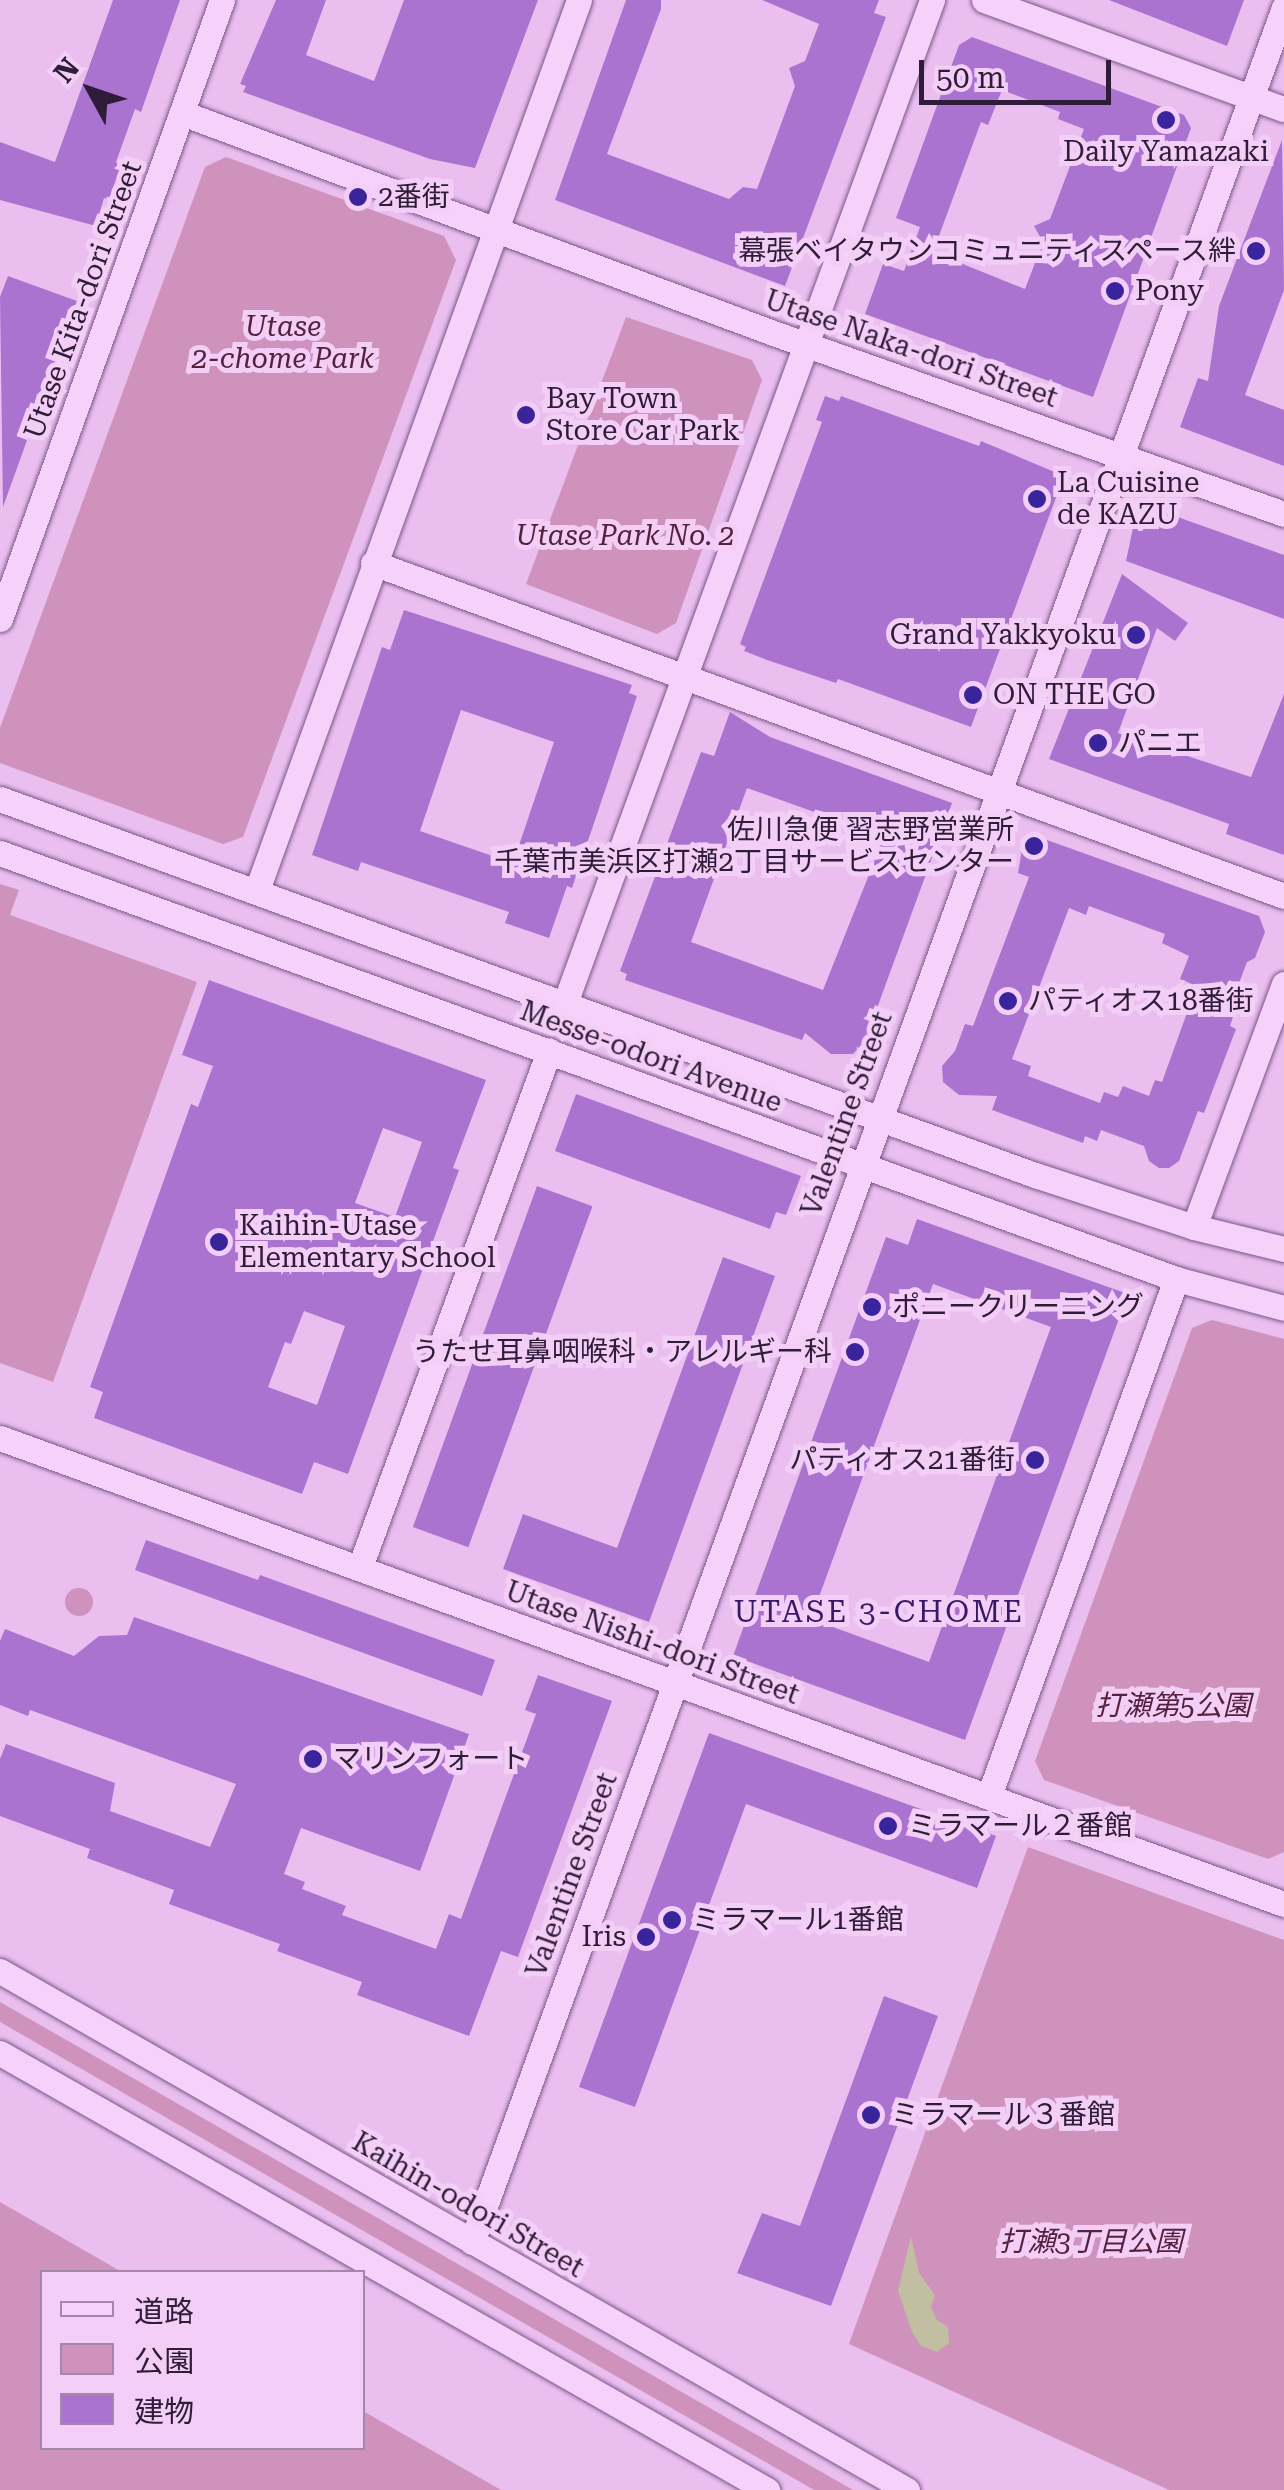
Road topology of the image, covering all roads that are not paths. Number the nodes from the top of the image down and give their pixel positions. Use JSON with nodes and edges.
{"nodes":[{"id":1,"x":222,"y":0,"type":"edge"},
{"id":2,"x":579,"y":0,"type":"edge"},
{"id":3,"x":932,"y":0,"type":"edge"},
{"id":4,"x":984,"y":0,"type":"edge"},
{"id":5,"x":1284,"y":7,"type":"edge"},
{"id":6,"x":1252,"y":98,"type":"junction"},
{"id":7,"x":1284,"y":109,"type":"edge"},
{"id":8,"x":182,"y":113,"type":"junction"},
{"id":9,"x":495,"y":229,"type":"junction"},
{"id":10,"x":806,"y":345,"type":"junction"},
{"id":11,"x":1119,"y":454,"type":"junction"},
{"id":12,"x":1284,"y":514,"type":"edge"},
{"id":13,"x":373,"y":562,"type":"junction"},
{"id":14,"x":0,"y":619,"type":"edge"},
{"id":15,"x":685,"y":678,"type":"junction"},
{"id":16,"x":997,"y":788,"type":"junction"},
{"id":17,"x":0,"y":799,"type":"edge"},
{"id":18,"x":0,"y":854,"type":"edge"},
{"id":19,"x":257,"y":890,"type":"junction"},
{"id":20,"x":1284,"y":896,"type":"edge"},
{"id":21,"x":1284,"y":984,"type":"edge"},
{"id":22,"x":565,"y":1003,"type":"junction"},
{"id":23,"x":550,"y":1051,"type":"junction"},
{"id":24,"x":878,"y":1118,"type":"junction"},
{"id":25,"x":861,"y":1164,"type":"junction"},
{"id":26,"x":1194,"y":1227,"type":"junction"},
{"id":27,"x":1284,"y":1250,"type":"edge"},
{"id":28,"x":1176,"y":1279,"type":"junction"},
{"id":29,"x":1284,"y":1308,"type":"edge"},
{"id":30,"x":0,"y":1438,"type":"edge"},
{"id":31,"x":360,"y":1567,"type":"junction"},
{"id":32,"x":672,"y":1685,"type":"junction"},
{"id":33,"x":989,"y":1796,"type":"junction"},
{"id":34,"x":1284,"y":1904,"type":"edge"},
{"id":35,"x":0,"y":1970,"type":"edge"},
{"id":36,"x":0,"y":2054,"type":"edge"},
{"id":37,"x":472,"y":2242,"type":"junction"},
{"id":38,"x":767,"y":2490,"type":"edge"},
{"id":39,"x":906,"y":2490,"type":"edge"}],
"edges":[{"from":1,"to":8,"type":"street","name":"Utase Kita-dori Street"},
{"from":2,"to":9,"type":"street"},
{"from":3,"to":10,"type":"street"},
{"from":4,"to":6,"type":"street"},
{"from":5,"to":6,"type":"street","name":"Valentine Street"},
{"from":6,"to":7,"type":"street"},
{"from":6,"to":11,"type":"street","name":"Valentine Street"},
{"from":8,"to":9,"type":"street","name":"Utase Naka-dori Street"},
{"from":8,"to":14,"type":"street","name":"Utase Kita-dori Street"},
{"from":9,"to":10,"type":"street","name":"Utase Naka-dori Street"},
{"from":9,"to":13,"type":"street"},
{"from":10,"to":11,"type":"street","name":"Utase Naka-dori Street"},
{"from":10,"to":15,"type":"street"},
{"from":11,"to":12,"type":"street","name":"Utase Naka-dori Street"},
{"from":11,"to":16,"type":"street","name":"Valentine Street"},
{"from":13,"to":15,"type":"street"},
{"from":13,"to":19,"type":"street"},
{"from":15,"to":16,"type":"street"},
{"from":15,"to":22,"type":"street"},
{"from":16,"to":20,"type":"street"},
{"from":16,"to":24,"type":"street","name":"Valentine Street"},
{"from":17,"to":19,"type":"street","name":"Messe-odori Avenue"},
{"from":18,"to":23,"type":"street","name":"Messe-odori Avenue"},
{"from":19,"to":22,"type":"street","name":"Messe-odori Avenue"},
{"from":21,"to":26,"type":"street"},
{"from":22,"to":24,"type":"street","name":"Messe-odori Avenue"},
{"from":23,"to":25,"type":"street","name":"Messe-odori Avenue"},
{"from":23,"to":31,"type":"street"},
{"from":24,"to":25,"type":"street","name":"Valentine Street"},
{"from":24,"to":26,"type":"street","name":"Messe-odori Avenue"},
{"from":25,"to":28,"type":"street","name":"Messe-odori Avenue"},
{"from":25,"to":32,"type":"street","name":"Valentine Street"},
{"from":26,"to":27,"type":"street","name":"Messe-odori Avenue"},
{"from":28,"to":29,"type":"street","name":"Messe-odori Avenue"},
{"from":28,"to":33,"type":"street"},
{"from":30,"to":31,"type":"street","name":"Utase Nishi-dori Street"},
{"from":31,"to":32,"type":"street","name":"Utase Nishi-dori Street"},
{"from":32,"to":33,"type":"street","name":"Utase Nishi-dori Street"},
{"from":32,"to":37,"type":"street","name":"Valentine Street"},
{"from":33,"to":34,"type":"street","name":"Utase Nishi-dori Street"},
{"from":35,"to":37,"type":"street","name":"Kaihin-odori Street"},
{"from":36,"to":38,"type":"street"},
{"from":37,"to":39,"type":"street","name":"Kaihin-odori Street"}]}
